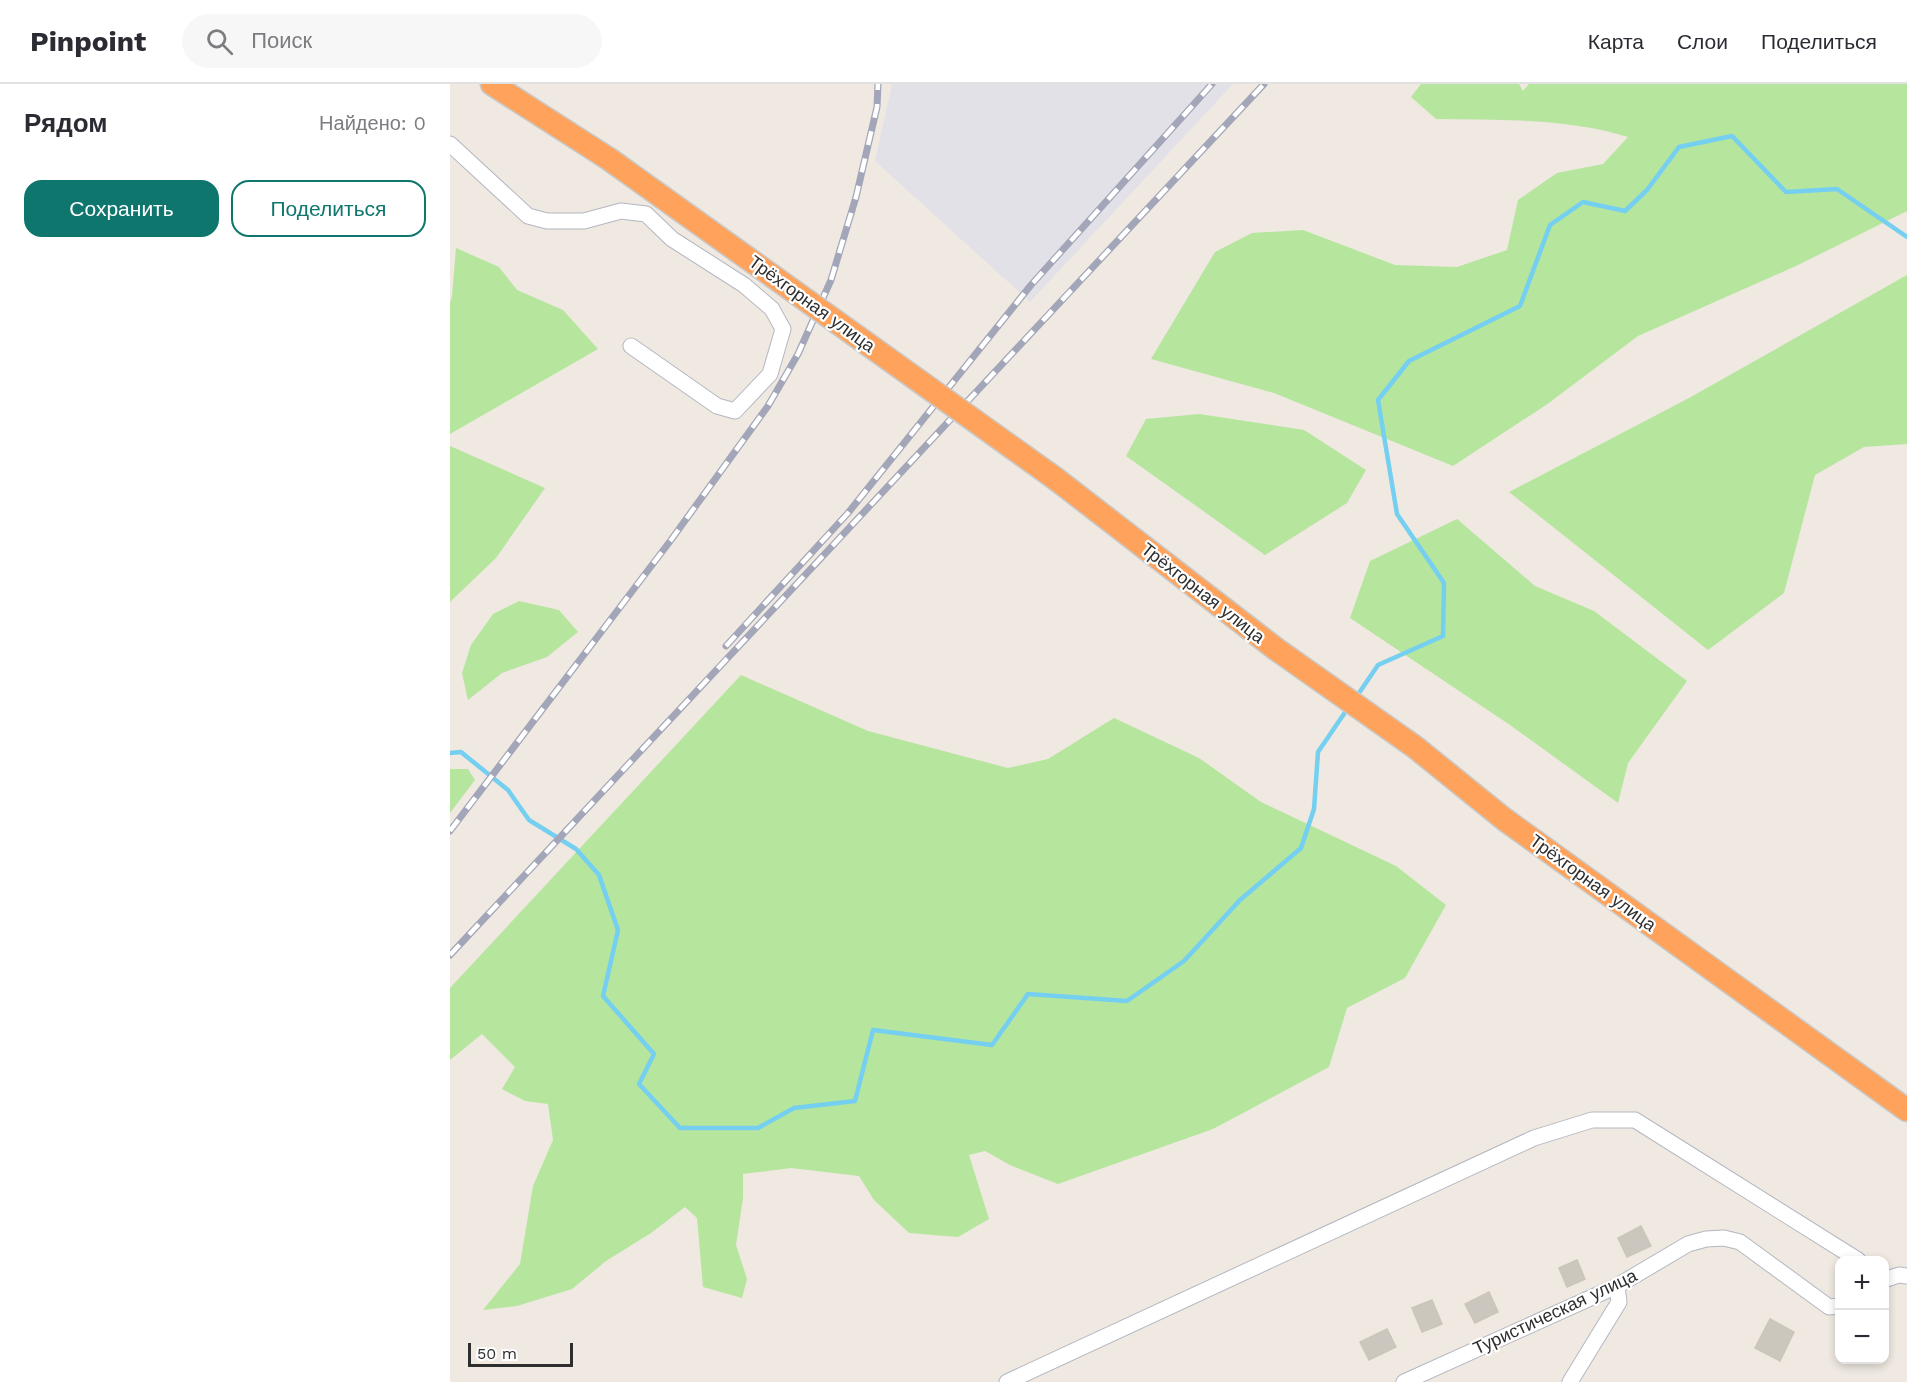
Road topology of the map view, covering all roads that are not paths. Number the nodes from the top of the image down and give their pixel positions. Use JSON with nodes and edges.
{"nodes":[{"id":1,"x":492,"y":84,"type":"edge"},
{"id":2,"x":450,"y":144,"type":"edge"},
{"id":3,"x":631,"y":346,"type":"dead end"},
{"id":4,"x":1907,"y":1110,"type":"edge"},
{"id":5,"x":1852,"y":1256,"type":"edge"},
{"id":6,"x":1907,"y":1276,"type":"edge"},
{"id":7,"x":1889,"y":1277,"type":"edge"},
{"id":8,"x":1617,"y":1286,"type":"junction"},
{"id":9,"x":1835,"y":1306,"type":"edge"},
{"id":10,"x":1007,"y":1382,"type":"edge"},
{"id":11,"x":1404,"y":1382,"type":"edge"},
{"id":12,"x":1570,"y":1382,"type":"edge"}],
"edges":[{"from":1,"to":4,"type":"highway","name":"Трёхгорная улица","bridge":true},
{"from":2,"to":3,"type":"street"},
{"from":5,"to":10,"type":"street"},
{"from":6,"to":7,"type":"street"},
{"from":8,"to":9,"type":"street","name":"Туристическая улица"},
{"from":8,"to":11,"type":"street","name":"Туристическая улица"},
{"from":8,"to":12,"type":"street"}]}
